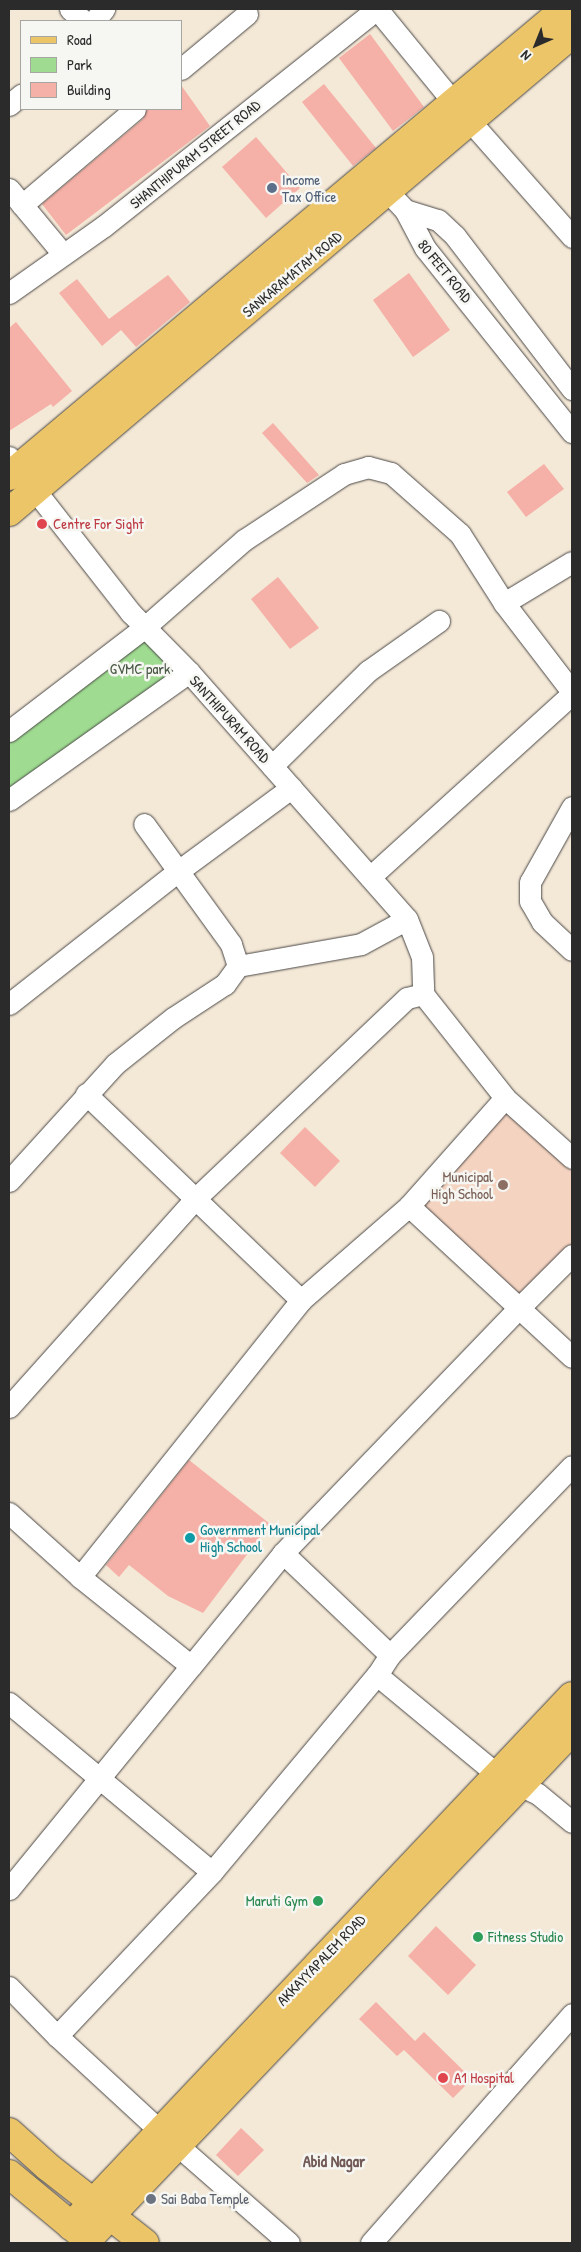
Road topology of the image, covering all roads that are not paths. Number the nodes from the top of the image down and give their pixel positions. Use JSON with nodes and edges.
{"nodes":[{"id":1,"x":70,"y":9,"type":"edge"},
{"id":2,"x":104,"y":9,"type":"edge"},
{"id":3,"x":377,"y":9,"type":"edge"},
{"id":4,"x":566,"y":9,"type":"edge"},
{"id":5,"x":247,"y":14,"type":"dead end"},
{"id":6,"x":83,"y":20,"type":"edge"},
{"id":7,"x":95,"y":20,"type":"edge"},
{"id":8,"x":572,"y":34,"type":"edge"},
{"id":9,"x":182,"y":69,"type":"edge"},
{"id":10,"x":20,"y":96,"type":"edge"},
{"id":11,"x":9,"y":105,"type":"edge"},
{"id":12,"x":134,"y":110,"type":"edge"},
{"id":13,"x":462,"y":111,"type":"junction"},
{"id":14,"x":388,"y":192,"type":"junction"},
{"id":15,"x":15,"y":197,"type":"edge"},
{"id":16,"x":572,"y":237,"type":"edge"},
{"id":17,"x":63,"y":254,"type":"junction"},
{"id":18,"x":9,"y":293,"type":"edge"},
{"id":19,"x":572,"y":390,"type":"edge"},
{"id":20,"x":572,"y":432,"type":"edge"},
{"id":21,"x":17,"y":473,"type":"edge"},
{"id":22,"x":9,"y":512,"type":"edge"},
{"id":23,"x":572,"y":562,"type":"edge"},
{"id":24,"x":504,"y":603,"type":"junction"},
{"id":25,"x":439,"y":621,"type":"dead end"},
{"id":26,"x":145,"y":627,"type":"junction"},
{"id":27,"x":189,"y":672,"type":"junction"},
{"id":28,"x":572,"y":693,"type":"edge"},
{"id":29,"x":9,"y":731,"type":"edge"},
{"id":30,"x":272,"y":766,"type":"junction"},
{"id":31,"x":291,"y":788,"type":"junction"},
{"id":32,"x":9,"y":800,"type":"edge"},
{"id":33,"x":572,"y":807,"type":"edge"},
{"id":34,"x":144,"y":824,"type":"dead end"},
{"id":35,"x":177,"y":872,"type":"junction"},
{"id":36,"x":370,"y":877,"type":"junction"},
{"id":37,"x":407,"y":919,"type":"junction"},
{"id":38,"x":572,"y":950,"type":"edge"},
{"id":39,"x":238,"y":966,"type":"junction"},
{"id":40,"x":423,"y":994,"type":"junction"},
{"id":41,"x":9,"y":1004,"type":"edge"},
{"id":42,"x":86,"y":1094,"type":"junction"},
{"id":43,"x":505,"y":1098,"type":"junction"},
{"id":44,"x":572,"y":1158,"type":"edge"},
{"id":45,"x":9,"y":1181,"type":"edge"},
{"id":46,"x":197,"y":1197,"type":"junction"},
{"id":47,"x":409,"y":1206,"type":"junction"},
{"id":48,"x":572,"y":1256,"type":"edge"},
{"id":49,"x":301,"y":1300,"type":"junction"},
{"id":50,"x":520,"y":1308,"type":"junction"},
{"id":51,"x":572,"y":1357,"type":"edge"},
{"id":52,"x":9,"y":1407,"type":"edge"},
{"id":53,"x":572,"y":1466,"type":"edge"},
{"id":54,"x":9,"y":1513,"type":"edge"},
{"id":55,"x":283,"y":1553,"type":"junction"},
{"id":56,"x":80,"y":1577,"type":"junction"},
{"id":57,"x":390,"y":1654,"type":"junction"},
{"id":58,"x":191,"y":1666,"type":"junction"},
{"id":59,"x":377,"y":1674,"type":"junction"},
{"id":60,"x":572,"y":1696,"type":"edge"},
{"id":61,"x":9,"y":1703,"type":"edge"},
{"id":62,"x":572,"y":1731,"type":"edge"},
{"id":63,"x":96,"y":1779,"type":"junction"},
{"id":64,"x":509,"y":1779,"type":"junction"},
{"id":65,"x":572,"y":1822,"type":"edge"},
{"id":66,"x":212,"y":1872,"type":"junction"},
{"id":67,"x":9,"y":1889,"type":"edge"},
{"id":68,"x":9,"y":1987,"type":"edge"},
{"id":69,"x":572,"y":2014,"type":"edge"},
{"id":70,"x":57,"y":2036,"type":"junction"},
{"id":71,"x":9,"y":2132,"type":"edge"},
{"id":72,"x":167,"y":2137,"type":"junction"},
{"id":73,"x":9,"y":2174,"type":"edge"},
{"id":74,"x":101,"y":2208,"type":"junction"},
{"id":75,"x":84,"y":2236,"type":"edge"},
{"id":76,"x":145,"y":2243,"type":"edge"},
{"id":77,"x":290,"y":2243,"type":"edge"},
{"id":78,"x":371,"y":2243,"type":"edge"}],
"edges":[{"from":1,"to":6,"type":"street"},
{"from":2,"to":7,"type":"street"},
{"from":3,"to":13,"type":"street"},
{"from":3,"to":17,"type":"street","name":"SHANTHIPURAM STREET ROAD"},
{"from":4,"to":13,"type":"main road","name":"SANKARAMATAM ROAD"},
{"from":5,"to":9,"type":"street"},
{"from":8,"to":13,"type":"main road","name":"SANKARAMATAM ROAD"},
{"from":10,"to":11,"type":"street"},
{"from":12,"to":15,"type":"street"},
{"from":13,"to":14,"type":"main road","name":"SANKARAMATAM ROAD"},
{"from":13,"to":16,"type":"street"},
{"from":14,"to":19,"type":"street","name":"80 FEET ROAD"},
{"from":14,"to":20,"type":"street","name":"80 FEET ROAD"},
{"from":14,"to":21,"type":"main road","name":"SANKARAMATAM ROAD"},
{"from":15,"to":17,"type":"street"},
{"from":17,"to":18,"type":"street","name":"SHANTHIPURAM STREET ROAD"},
{"from":21,"to":22,"type":"main road","name":"SANKARAMATAM ROAD"},
{"from":21,"to":26,"type":"street","name":"SANTHIPURAM ROAD"},
{"from":23,"to":24,"type":"street"},
{"from":24,"to":26,"type":"street"},
{"from":24,"to":28,"type":"street"},
{"from":25,"to":30,"type":"street"},
{"from":26,"to":27,"type":"street","name":"SANTHIPURAM ROAD"},
{"from":26,"to":29,"type":"street"},
{"from":27,"to":30,"type":"street","name":"SANTHIPURAM ROAD"},
{"from":27,"to":32,"type":"street"},
{"from":28,"to":36,"type":"street"},
{"from":30,"to":31,"type":"street","name":"SANTHIPURAM ROAD"},
{"from":31,"to":35,"type":"street"},
{"from":31,"to":36,"type":"street","name":"SANTHIPURAM ROAD"},
{"from":33,"to":38,"type":"street"},
{"from":34,"to":35,"type":"street"},
{"from":35,"to":39,"type":"street"},
{"from":35,"to":41,"type":"street"},
{"from":36,"to":37,"type":"street","name":"SANTHIPURAM ROAD"},
{"from":37,"to":39,"type":"street"},
{"from":37,"to":40,"type":"street","name":"SANTHIPURAM ROAD"},
{"from":39,"to":42,"type":"street"},
{"from":40,"to":43,"type":"street"},
{"from":40,"to":46,"type":"street"},
{"from":42,"to":45,"type":"street"},
{"from":42,"to":46,"type":"street"},
{"from":43,"to":44,"type":"street"},
{"from":43,"to":47,"type":"street"},
{"from":46,"to":49,"type":"street"},
{"from":46,"to":52,"type":"street"},
{"from":47,"to":49,"type":"street"},
{"from":47,"to":50,"type":"street"},
{"from":48,"to":50,"type":"street"},
{"from":49,"to":56,"type":"street"},
{"from":50,"to":51,"type":"street"},
{"from":50,"to":55,"type":"street"},
{"from":53,"to":57,"type":"street"},
{"from":54,"to":56,"type":"street"},
{"from":55,"to":57,"type":"street"},
{"from":55,"to":58,"type":"street"},
{"from":56,"to":58,"type":"street"},
{"from":57,"to":59,"type":"street"},
{"from":58,"to":63,"type":"street"},
{"from":59,"to":64,"type":"street"},
{"from":59,"to":66,"type":"street"},
{"from":60,"to":64,"type":"main road","name":"AKKAYYAPALEM ROAD"},
{"from":61,"to":63,"type":"street"},
{"from":62,"to":64,"type":"main road"},
{"from":63,"to":66,"type":"street"},
{"from":63,"to":67,"type":"street"},
{"from":64,"to":65,"type":"street"},
{"from":64,"to":72,"type":"main road","name":"AKKAYYAPALEM ROAD"},
{"from":66,"to":70,"type":"street"},
{"from":68,"to":70,"type":"street"},
{"from":69,"to":78,"type":"street"},
{"from":70,"to":72,"type":"street"},
{"from":71,"to":74,"type":"main road"},
{"from":72,"to":74,"type":"main road","name":"AKKAYYAPALEM ROAD"},
{"from":72,"to":77,"type":"street"},
{"from":73,"to":75,"type":"main road"},
{"from":74,"to":75,"type":"main road","name":"AKKAYYAPALEM ROAD"},
{"from":74,"to":76,"type":"main road"}]}
